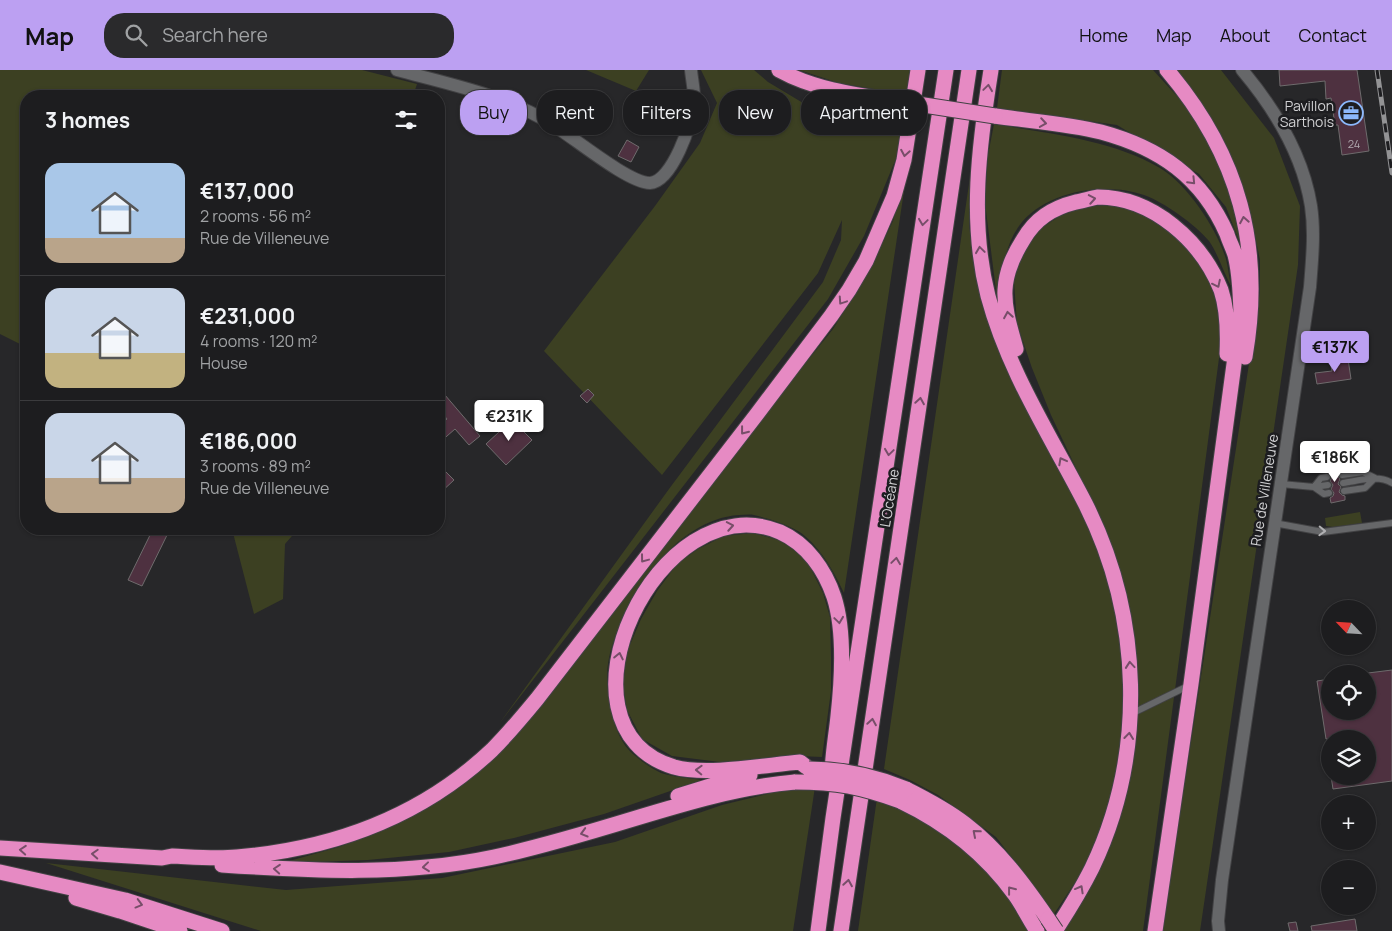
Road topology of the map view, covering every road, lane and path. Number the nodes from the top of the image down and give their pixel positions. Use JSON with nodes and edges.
{"nodes":[{"id":1,"x":397,"y":70,"type":"edge"},
{"id":2,"x":691,"y":70,"type":"edge"},
{"id":3,"x":778,"y":70,"type":"edge"},
{"id":4,"x":918,"y":70,"type":"edge"},
{"id":5,"x":946,"y":70,"type":"edge"},
{"id":6,"x":969,"y":70,"type":"edge"},
{"id":7,"x":991,"y":70,"type":"edge"},
{"id":8,"x":1166,"y":70,"type":"edge"},
{"id":9,"x":1242,"y":70,"type":"edge"},
{"id":10,"x":1036,"y":411,"type":"junction"},
{"id":11,"x":1342,"y":475,"type":"dead end"},
{"id":12,"x":1327,"y":477,"type":"dead end"},
{"id":13,"x":1375,"y":478,"type":"junction"},
{"id":14,"x":1343,"y":483,"type":"dead end"},
{"id":15,"x":1392,"y":483,"type":"edge"},
{"id":16,"x":1280,"y":484,"type":"junction"},
{"id":17,"x":1328,"y":485,"type":"dead end"},
{"id":18,"x":1314,"y":487,"type":"junction"},
{"id":19,"x":1344,"y":491,"type":"dead end"},
{"id":20,"x":1329,"y":493,"type":"dead end"},
{"id":21,"x":1274,"y":523,"type":"junction"},
{"id":22,"x":1392,"y":523,"type":"edge"},
{"id":23,"x":1212,"y":528,"type":"junction"},
{"id":24,"x":1191,"y":684,"type":"junction"},
{"id":25,"x":1131,"y":714,"type":"junction"},
{"id":26,"x":800,"y":771,"type":"junction"},
{"id":27,"x":903,"y":795,"type":"junction"},
{"id":28,"x":833,"y":818,"type":"junction"},
{"id":29,"x":0,"y":848,"type":"edge"},
{"id":30,"x":162,"y":858,"type":"junction"},
{"id":31,"x":3,"y":872,"type":"edge"},
{"id":32,"x":1053,"y":927,"type":"edge"},
{"id":33,"x":180,"y":931,"type":"edge"},
{"id":34,"x":222,"y":931,"type":"edge"},
{"id":35,"x":818,"y":931,"type":"edge"},
{"id":36,"x":841,"y":931,"type":"edge"},
{"id":37,"x":1036,"y":931,"type":"edge"},
{"id":38,"x":1155,"y":931,"type":"edge"},
{"id":39,"x":1219,"y":931,"type":"edge"}],
"edges":[{"from":1,"to":2,"type":"street"},
{"from":3,"to":23,"type":"highway","one_way":true,"bridge":true},
{"from":4,"to":30,"type":"highway","one_way":true},
{"from":5,"to":28,"type":"highway","name":"L’Océane","one_way":true},
{"from":36,"to":6,"type":"highway","name":"L’Océane","one_way":true},
{"from":10,"to":7,"type":"highway","one_way":true},
{"from":23,"to":8,"type":"highway","one_way":true},
{"from":9,"to":16,"type":"street","name":"Rue de Villeneuve"},
{"from":10,"to":23,"type":"highway","one_way":true},
{"from":25,"to":10,"type":"highway","one_way":true},
{"from":11,"to":13,"type":"lane"},
{"from":12,"to":18,"type":"lane"},
{"from":13,"to":14,"type":"lane"},
{"from":13,"to":15,"type":"lane"},
{"from":13,"to":19,"type":"lane"},
{"from":16,"to":18,"type":"lane"},
{"from":16,"to":21,"type":"street","name":"Rue de Villeneuve"},
{"from":17,"to":18,"type":"lane"},
{"from":18,"to":20,"type":"lane"},
{"from":21,"to":22,"type":"lane","one_way":true},
{"from":21,"to":39,"type":"street","name":"Rue de Villeneuve"},
{"from":23,"to":24,"type":"highway"},
{"from":24,"to":25,"type":"lane"},
{"from":24,"to":38,"type":"highway"},
{"from":32,"to":25,"type":"highway","one_way":true},
{"from":26,"to":27,"type":"highway","bridge":true},
{"from":26,"to":28,"type":"highway","one_way":true},
{"from":26,"to":30,"type":"highway","one_way":true},
{"from":32,"to":27,"type":"highway","one_way":true},
{"from":37,"to":27,"type":"highway","one_way":true},
{"from":28,"to":35,"type":"highway","name":"L’Océane"},
{"from":30,"to":29,"type":"highway","one_way":true},
{"from":31,"to":33,"type":"highway"},
{"from":31,"to":34,"type":"highway","one_way":true}]}
